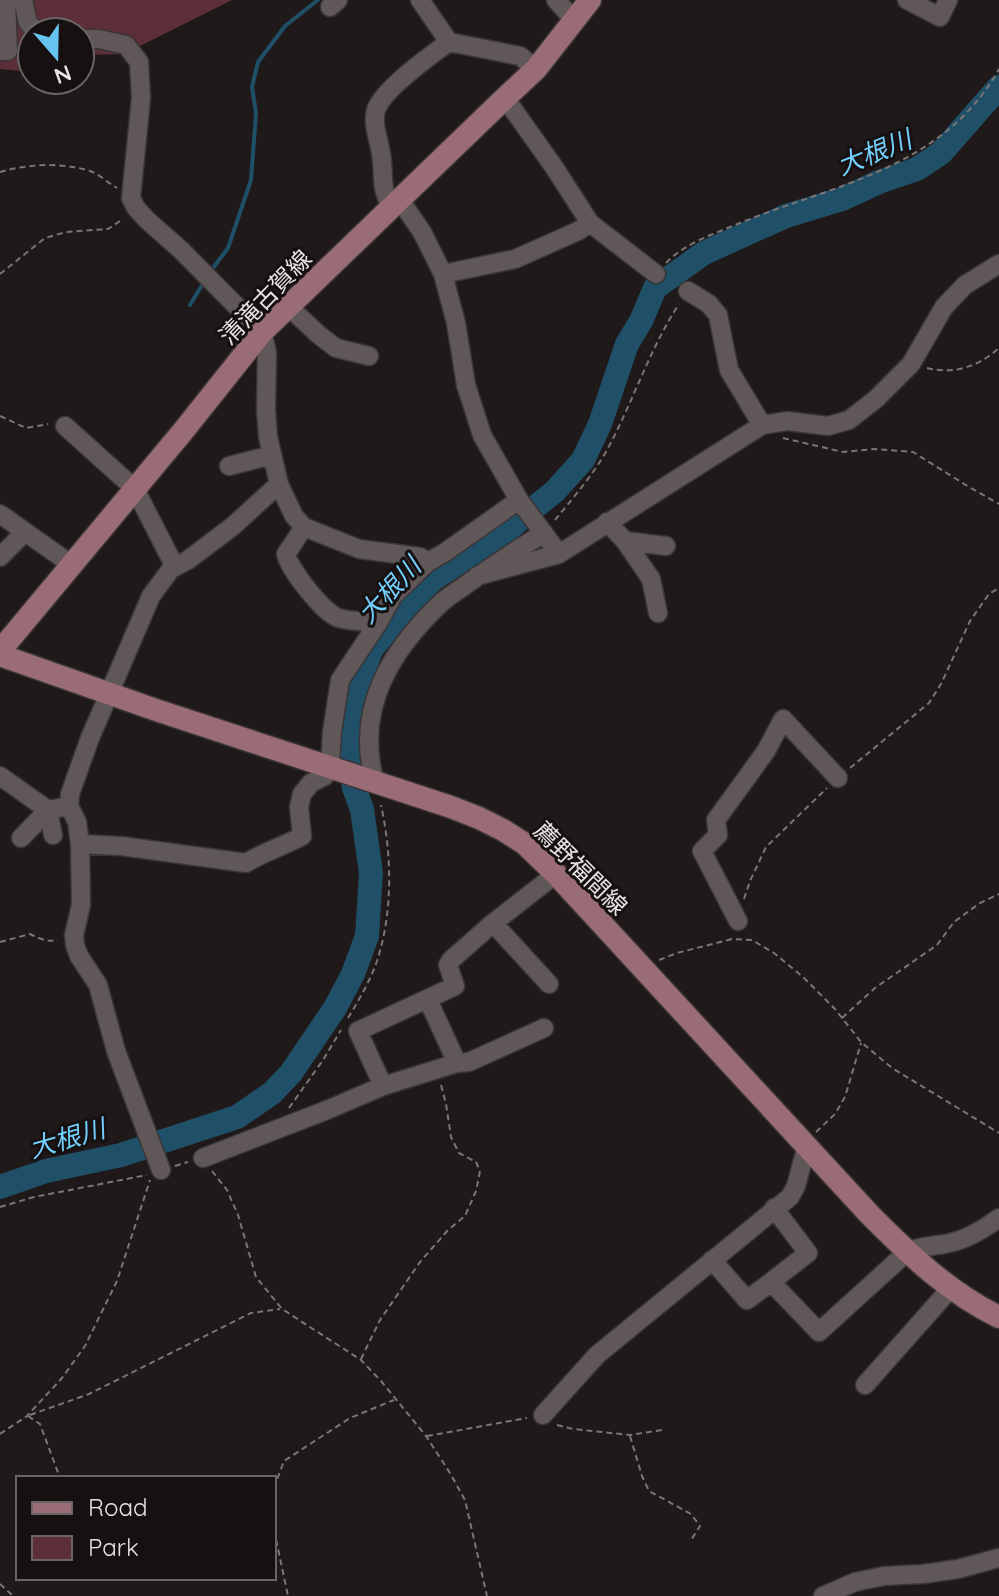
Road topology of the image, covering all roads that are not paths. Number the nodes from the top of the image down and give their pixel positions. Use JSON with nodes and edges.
{"nodes":[{"id":1,"x":6,"y":0,"type":"edge"},
{"id":2,"x":420,"y":0,"type":"edge"},
{"id":3,"x":556,"y":0,"type":"edge"},
{"id":4,"x":590,"y":0,"type":"edge"},
{"id":5,"x":907,"y":0,"type":"edge"},
{"id":6,"x":948,"y":0,"type":"edge"},
{"id":7,"x":575,"y":21,"type":"junction"},
{"id":8,"x":96,"y":39,"type":"edge"},
{"id":9,"x":449,"y":42,"type":"junction"},
{"id":10,"x":0,"y":51,"type":"edge"},
{"id":11,"x":536,"y":69,"type":"junction"},
{"id":12,"x":505,"y":98,"type":"junction"},
{"id":13,"x":396,"y":204,"type":"junction"},
{"id":14,"x":590,"y":223,"type":"junction"},
{"id":15,"x":999,"y":264,"type":"edge"},
{"id":16,"x":443,"y":274,"type":"junction"},
{"id":17,"x":656,"y":274,"type":"road end"},
{"id":18,"x":688,"y":291,"type":"road end"},
{"id":19,"x":289,"y":307,"type":"junction"},
{"id":20,"x":262,"y":332,"type":"junction"},
{"id":21,"x":369,"y":356,"type":"dead end"},
{"id":22,"x":762,"y":425,"type":"junction"},
{"id":23,"x":65,"y":426,"type":"road end"},
{"id":24,"x":272,"y":455,"type":"junction"},
{"id":25,"x":229,"y":466,"type":"dead end"},
{"id":26,"x":279,"y":484,"type":"junction"},
{"id":27,"x":135,"y":489,"type":"junction"},
{"id":28,"x":519,"y":500,"type":"junction"},
{"id":29,"x":0,"y":514,"type":"edge"},
{"id":30,"x":607,"y":522,"type":"junction"},
{"id":31,"x":304,"y":527,"type":"junction"},
{"id":32,"x":25,"y":532,"type":"junction"},
{"id":33,"x":544,"y":533,"type":"junction"},
{"id":34,"x":625,"y":541,"type":"junction"},
{"id":35,"x":666,"y":546,"type":"dead end"},
{"id":36,"x":559,"y":554,"type":"junction"},
{"id":37,"x":0,"y":557,"type":"edge"},
{"id":38,"x":428,"y":562,"type":"junction"},
{"id":39,"x":72,"y":565,"type":"junction"},
{"id":40,"x":175,"y":567,"type":"junction"},
{"id":41,"x":477,"y":576,"type":"junction"},
{"id":42,"x":658,"y":613,"type":"dead end"},
{"id":43,"x":378,"y":623,"type":"junction"},
{"id":44,"x":0,"y":653,"type":"edge"},
{"id":45,"x":109,"y":693,"type":"junction"},
{"id":46,"x":335,"y":769,"type":"junction"},
{"id":47,"x":0,"y":776,"type":"edge"},
{"id":48,"x":838,"y":778,"type":"road end"},
{"id":49,"x":375,"y":782,"type":"junction"},
{"id":50,"x":69,"y":806,"type":"junction"},
{"id":51,"x":48,"y":810,"type":"junction"},
{"id":52,"x":53,"y":835,"type":"dead end"},
{"id":53,"x":21,"y":838,"type":"dead end"},
{"id":54,"x":80,"y":844,"type":"junction"},
{"id":55,"x":556,"y":874,"type":"junction"},
{"id":56,"x":493,"y":923,"type":"junction"},
{"id":57,"x":735,"y":930,"type":"road end"},
{"id":58,"x":549,"y":984,"type":"dead end"},
{"id":59,"x":428,"y":1000,"type":"junction"},
{"id":60,"x":544,"y":1028,"type":"dead end"},
{"id":61,"x":457,"y":1063,"type":"junction"},
{"id":62,"x":383,"y":1086,"type":"junction"},
{"id":63,"x":807,"y":1145,"type":"junction"},
{"id":64,"x":203,"y":1158,"type":"road end"},
{"id":65,"x":157,"y":1172,"type":"road end"},
{"id":66,"x":774,"y":1208,"type":"junction"},
{"id":67,"x":999,"y":1218,"type":"edge"},
{"id":68,"x":907,"y":1252,"type":"junction"},
{"id":69,"x":712,"y":1260,"type":"junction"},
{"id":70,"x":771,"y":1282,"type":"junction"},
{"id":71,"x":951,"y":1288,"type":"junction"},
{"id":72,"x":999,"y":1317,"type":"edge"},
{"id":73,"x":865,"y":1385,"type":"dead end"},
{"id":74,"x":543,"y":1415,"type":"road end"},
{"id":75,"x":999,"y":1558,"type":"edge"},
{"id":76,"x":823,"y":1596,"type":"edge"}],
"edges":[{"from":1,"to":10,"type":"street"},
{"from":2,"to":9,"type":"street"},
{"from":3,"to":7,"type":"street"},
{"from":4,"to":7,"type":"main road","name":"清滝古賀線"},
{"from":5,"to":6,"type":"street"},
{"from":7,"to":11,"type":"main road","name":"清滝古賀線"},
{"from":8,"to":20,"type":"street"},
{"from":9,"to":11,"type":"street"},
{"from":9,"to":13,"type":"street"},
{"from":11,"to":12,"type":"main road","name":"清滝古賀線"},
{"from":12,"to":13,"type":"main road","name":"清滝古賀線"},
{"from":12,"to":14,"type":"street"},
{"from":13,"to":16,"type":"street"},
{"from":13,"to":19,"type":"main road","name":"清滝古賀線"},
{"from":14,"to":16,"type":"street"},
{"from":14,"to":17,"type":"street"},
{"from":15,"to":22,"type":"street"},
{"from":16,"to":28,"type":"street"},
{"from":18,"to":22,"type":"street"},
{"from":19,"to":20,"type":"main road","name":"清滝古賀線"},
{"from":19,"to":21,"type":"street"},
{"from":20,"to":24,"type":"street"},
{"from":20,"to":27,"type":"main road","name":"清滝古賀線"},
{"from":22,"to":30,"type":"street"},
{"from":23,"to":27,"type":"street"},
{"from":24,"to":25,"type":"street"},
{"from":24,"to":26,"type":"street"},
{"from":26,"to":31,"type":"street"},
{"from":26,"to":40,"type":"street"},
{"from":27,"to":39,"type":"main road","name":"清滝古賀線"},
{"from":27,"to":40,"type":"street"},
{"from":28,"to":33,"type":"street"},
{"from":28,"to":38,"type":"street"},
{"from":29,"to":32,"type":"street"},
{"from":30,"to":34,"type":"street"},
{"from":30,"to":36,"type":"street"},
{"from":31,"to":38,"type":"street"},
{"from":31,"to":43,"type":"street"},
{"from":32,"to":37,"type":"street"},
{"from":32,"to":39,"type":"street"},
{"from":33,"to":36,"type":"street"},
{"from":33,"to":41,"type":"street"},
{"from":34,"to":35,"type":"street"},
{"from":34,"to":42,"type":"street"},
{"from":36,"to":41,"type":"street"},
{"from":38,"to":43,"type":"street"},
{"from":39,"to":44,"type":"main road","name":"清滝古賀線"},
{"from":40,"to":45,"type":"street"},
{"from":41,"to":49,"type":"street"},
{"from":43,"to":46,"type":"street"},
{"from":44,"to":45,"type":"main road","name":"薦野福間線"},
{"from":45,"to":46,"type":"main road","name":"薦野福間線"},
{"from":45,"to":50,"type":"street"},
{"from":46,"to":49,"type":"main road","name":"薦野福間線"},
{"from":46,"to":54,"type":"street"},
{"from":47,"to":51,"type":"street"},
{"from":48,"to":57,"type":"street"},
{"from":49,"to":55,"type":"main road","name":"薦野福間線"},
{"from":50,"to":51,"type":"street"},
{"from":50,"to":54,"type":"street"},
{"from":51,"to":52,"type":"street"},
{"from":51,"to":53,"type":"street"},
{"from":54,"to":65,"type":"street"},
{"from":55,"to":56,"type":"street"},
{"from":55,"to":63,"type":"main road","name":"薦野福間線"},
{"from":56,"to":58,"type":"street"},
{"from":56,"to":59,"type":"street"},
{"from":59,"to":61,"type":"street"},
{"from":59,"to":62,"type":"street"},
{"from":60,"to":61,"type":"street"},
{"from":61,"to":62,"type":"street"},
{"from":62,"to":64,"type":"street"},
{"from":63,"to":66,"type":"street"},
{"from":63,"to":68,"type":"main road","name":"薦野福間線"},
{"from":66,"to":69,"type":"street"},
{"from":66,"to":70,"type":"street"},
{"from":67,"to":68,"type":"street"},
{"from":68,"to":70,"type":"street"},
{"from":68,"to":71,"type":"main road","name":"薦野福間線"},
{"from":69,"to":70,"type":"street"},
{"from":69,"to":74,"type":"street"},
{"from":71,"to":72,"type":"main road","name":"薦野福間線"},
{"from":71,"to":73,"type":"street"},
{"from":75,"to":76,"type":"street"}]}
